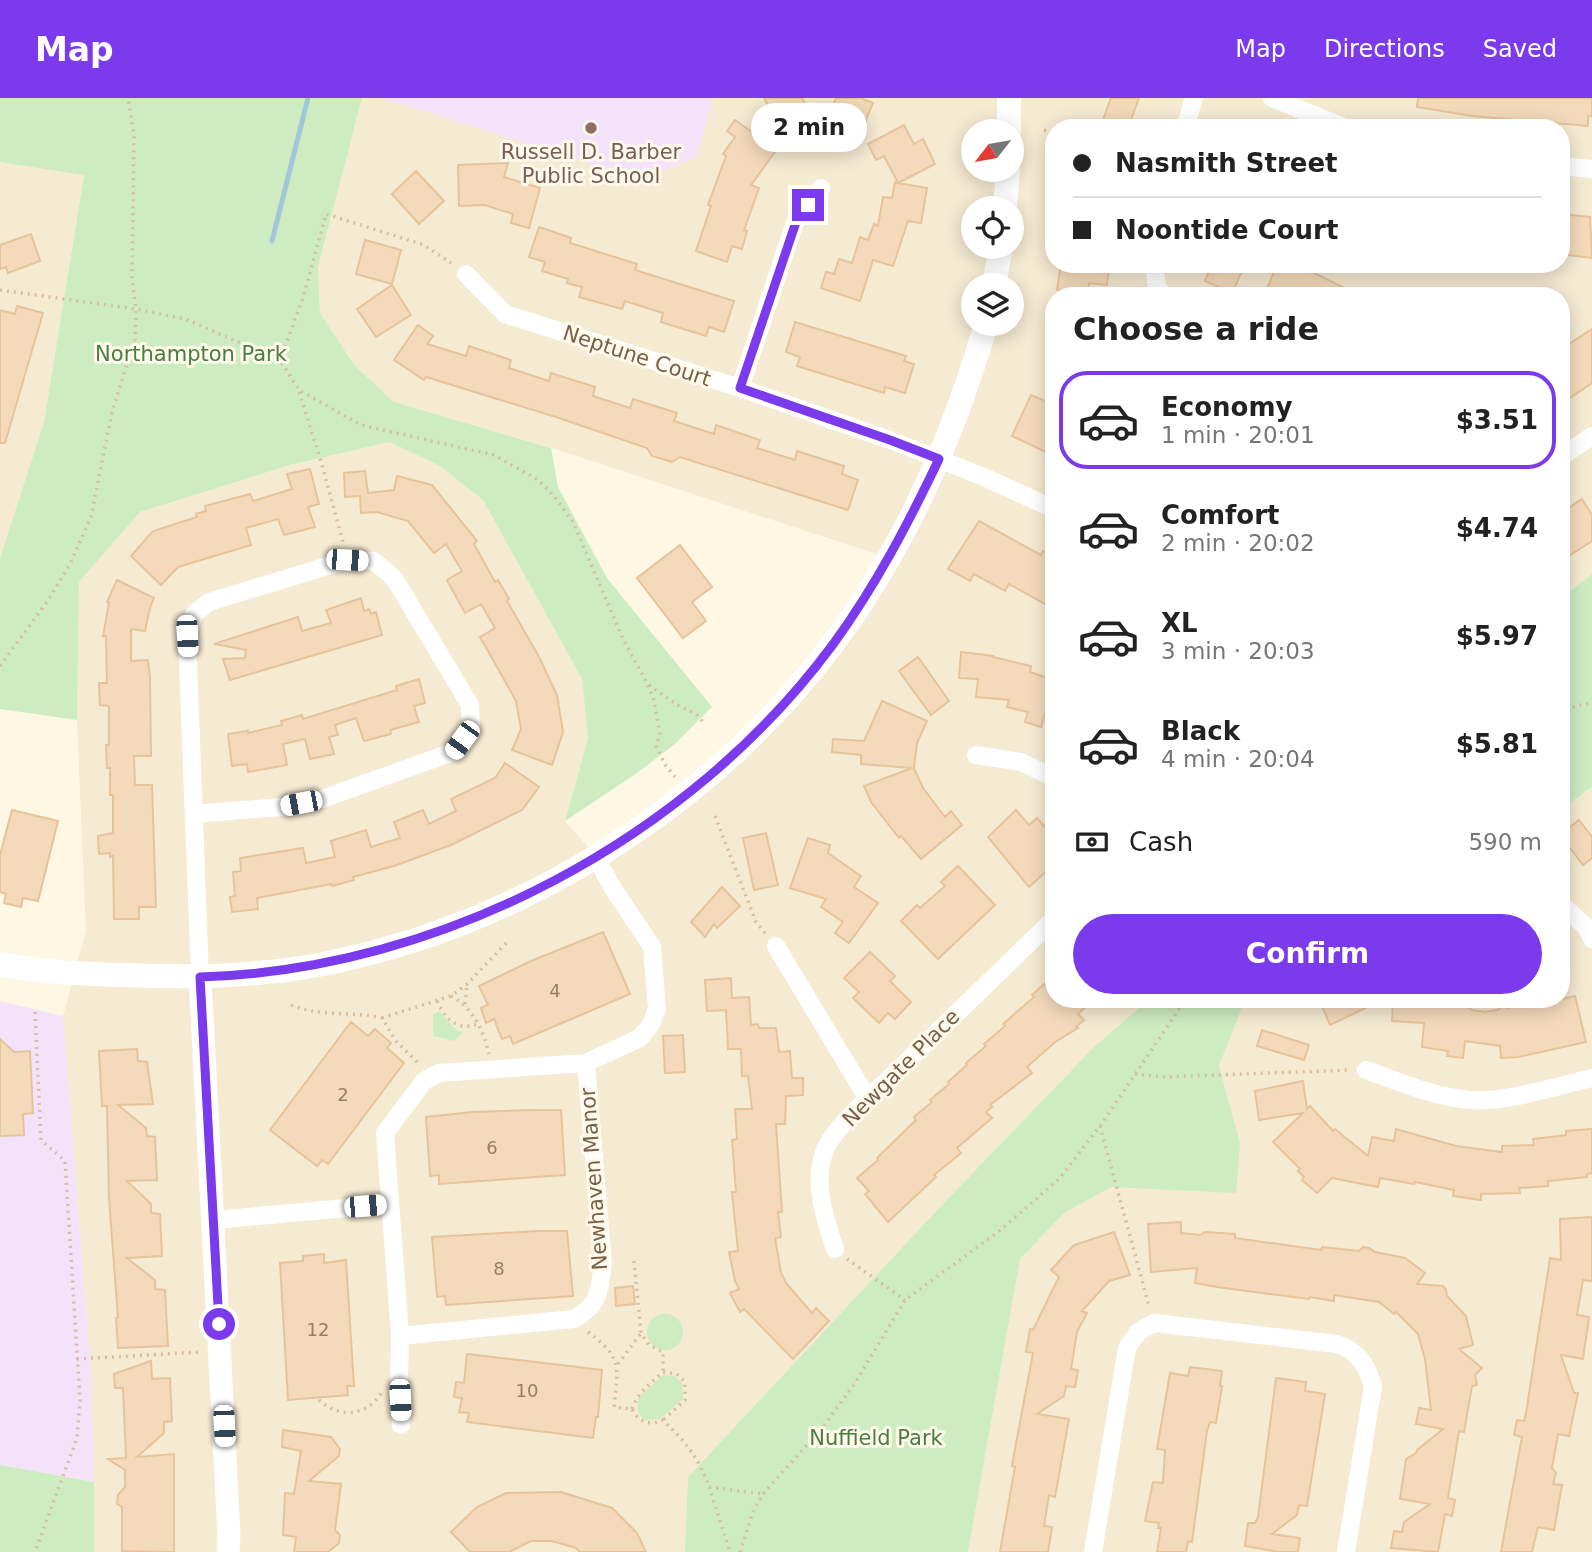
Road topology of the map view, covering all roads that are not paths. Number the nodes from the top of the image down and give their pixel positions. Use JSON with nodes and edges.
{"nodes":[{"id":1,"x":1009,"y":98,"type":"edge"},
{"id":2,"x":1195,"y":98,"type":"edge"},
{"id":3,"x":1272,"y":98,"type":"edge"},
{"id":4,"x":1009,"y":119,"type":"edge"},
{"id":5,"x":1188,"y":119,"type":"edge"},
{"id":6,"x":1324,"y":119,"type":"edge"},
{"id":7,"x":1570,"y":167,"type":"edge"},
{"id":8,"x":1592,"y":169,"type":"edge"},
{"id":9,"x":821,"y":188,"type":"dead end"},
{"id":10,"x":466,"y":274,"type":"road end"},
{"id":11,"x":982,"y":336,"type":"edge"},
{"id":12,"x":740,"y":388,"type":"junction"},
{"id":13,"x":1592,"y":436,"type":"edge"},
{"id":14,"x":1570,"y":451,"type":"edge"},
{"id":15,"x":939,"y":459,"type":"junction"},
{"id":16,"x":1045,"y":505,"type":"edge"},
{"id":17,"x":976,"y":755,"type":"dead end"},
{"id":18,"x":1045,"y":774,"type":"edge"},
{"id":19,"x":195,"y":814,"type":"junction"},
{"id":20,"x":596,"y":856,"type":"junction"},
{"id":21,"x":1570,"y":912,"type":"edge"},
{"id":22,"x":1045,"y":928,"type":"edge"},
{"id":23,"x":1590,"y":931,"type":"edge"},
{"id":24,"x":776,"y":946,"type":"road end"},
{"id":25,"x":0,"y":964,"type":"edge"},
{"id":26,"x":200,"y":977,"type":"junction"},
{"id":27,"x":586,"y":1063,"type":"junction"},
{"id":28,"x":1366,"y":1070,"type":"road end"},
{"id":29,"x":1592,"y":1078,"type":"edge"},
{"id":30,"x":868,"y":1099,"type":"junction"},
{"id":31,"x":390,"y":1204,"type":"junction"},
{"id":32,"x":214,"y":1220,"type":"junction"},
{"id":33,"x":835,"y":1249,"type":"road end"},
{"id":34,"x":400,"y":1336,"type":"junction"},
{"id":35,"x":401,"y":1425,"type":"dead end"},
{"id":36,"x":228,"y":1552,"type":"edge"},
{"id":37,"x":1093,"y":1552,"type":"edge"},
{"id":38,"x":1346,"y":1552,"type":"edge"}],
"edges":[{"from":1,"to":4,"type":"main road"},
{"from":2,"to":5,"type":"street"},
{"from":3,"to":6,"type":"street"},
{"from":7,"to":8,"type":"street"},
{"from":9,"to":12,"type":"street"},
{"from":10,"to":12,"type":"street","name":"Neptune Court"},
{"from":11,"to":15,"type":"main road"},
{"from":12,"to":15,"type":"street","name":"Neptune Court"},
{"from":13,"to":14,"type":"street"},
{"from":15,"to":16,"type":"street","name":"Neptune Court"},
{"from":15,"to":20,"type":"main road"},
{"from":17,"to":18,"type":"street"},
{"from":19,"to":19,"type":"street"},
{"from":19,"to":26,"type":"street"},
{"from":20,"to":26,"type":"main road"},
{"from":20,"to":27,"type":"street","name":"Newhaven Manor"},
{"from":21,"to":23,"type":"street"},
{"from":22,"to":30,"type":"street","name":"Newgate Place"},
{"from":24,"to":30,"type":"street"},
{"from":25,"to":26,"type":"main road"},
{"from":26,"to":32,"type":"street"},
{"from":27,"to":31,"type":"street","name":"Newhaven Manor"},
{"from":27,"to":34,"type":"street","name":"Newhaven Manor"},
{"from":28,"to":29,"type":"street"},
{"from":30,"to":33,"type":"street","name":"Newgate Place"},
{"from":31,"to":32,"type":"street"},
{"from":31,"to":34,"type":"street"},
{"from":32,"to":36,"type":"street"},
{"from":34,"to":35,"type":"street"},
{"from":37,"to":38,"type":"street"}]}
